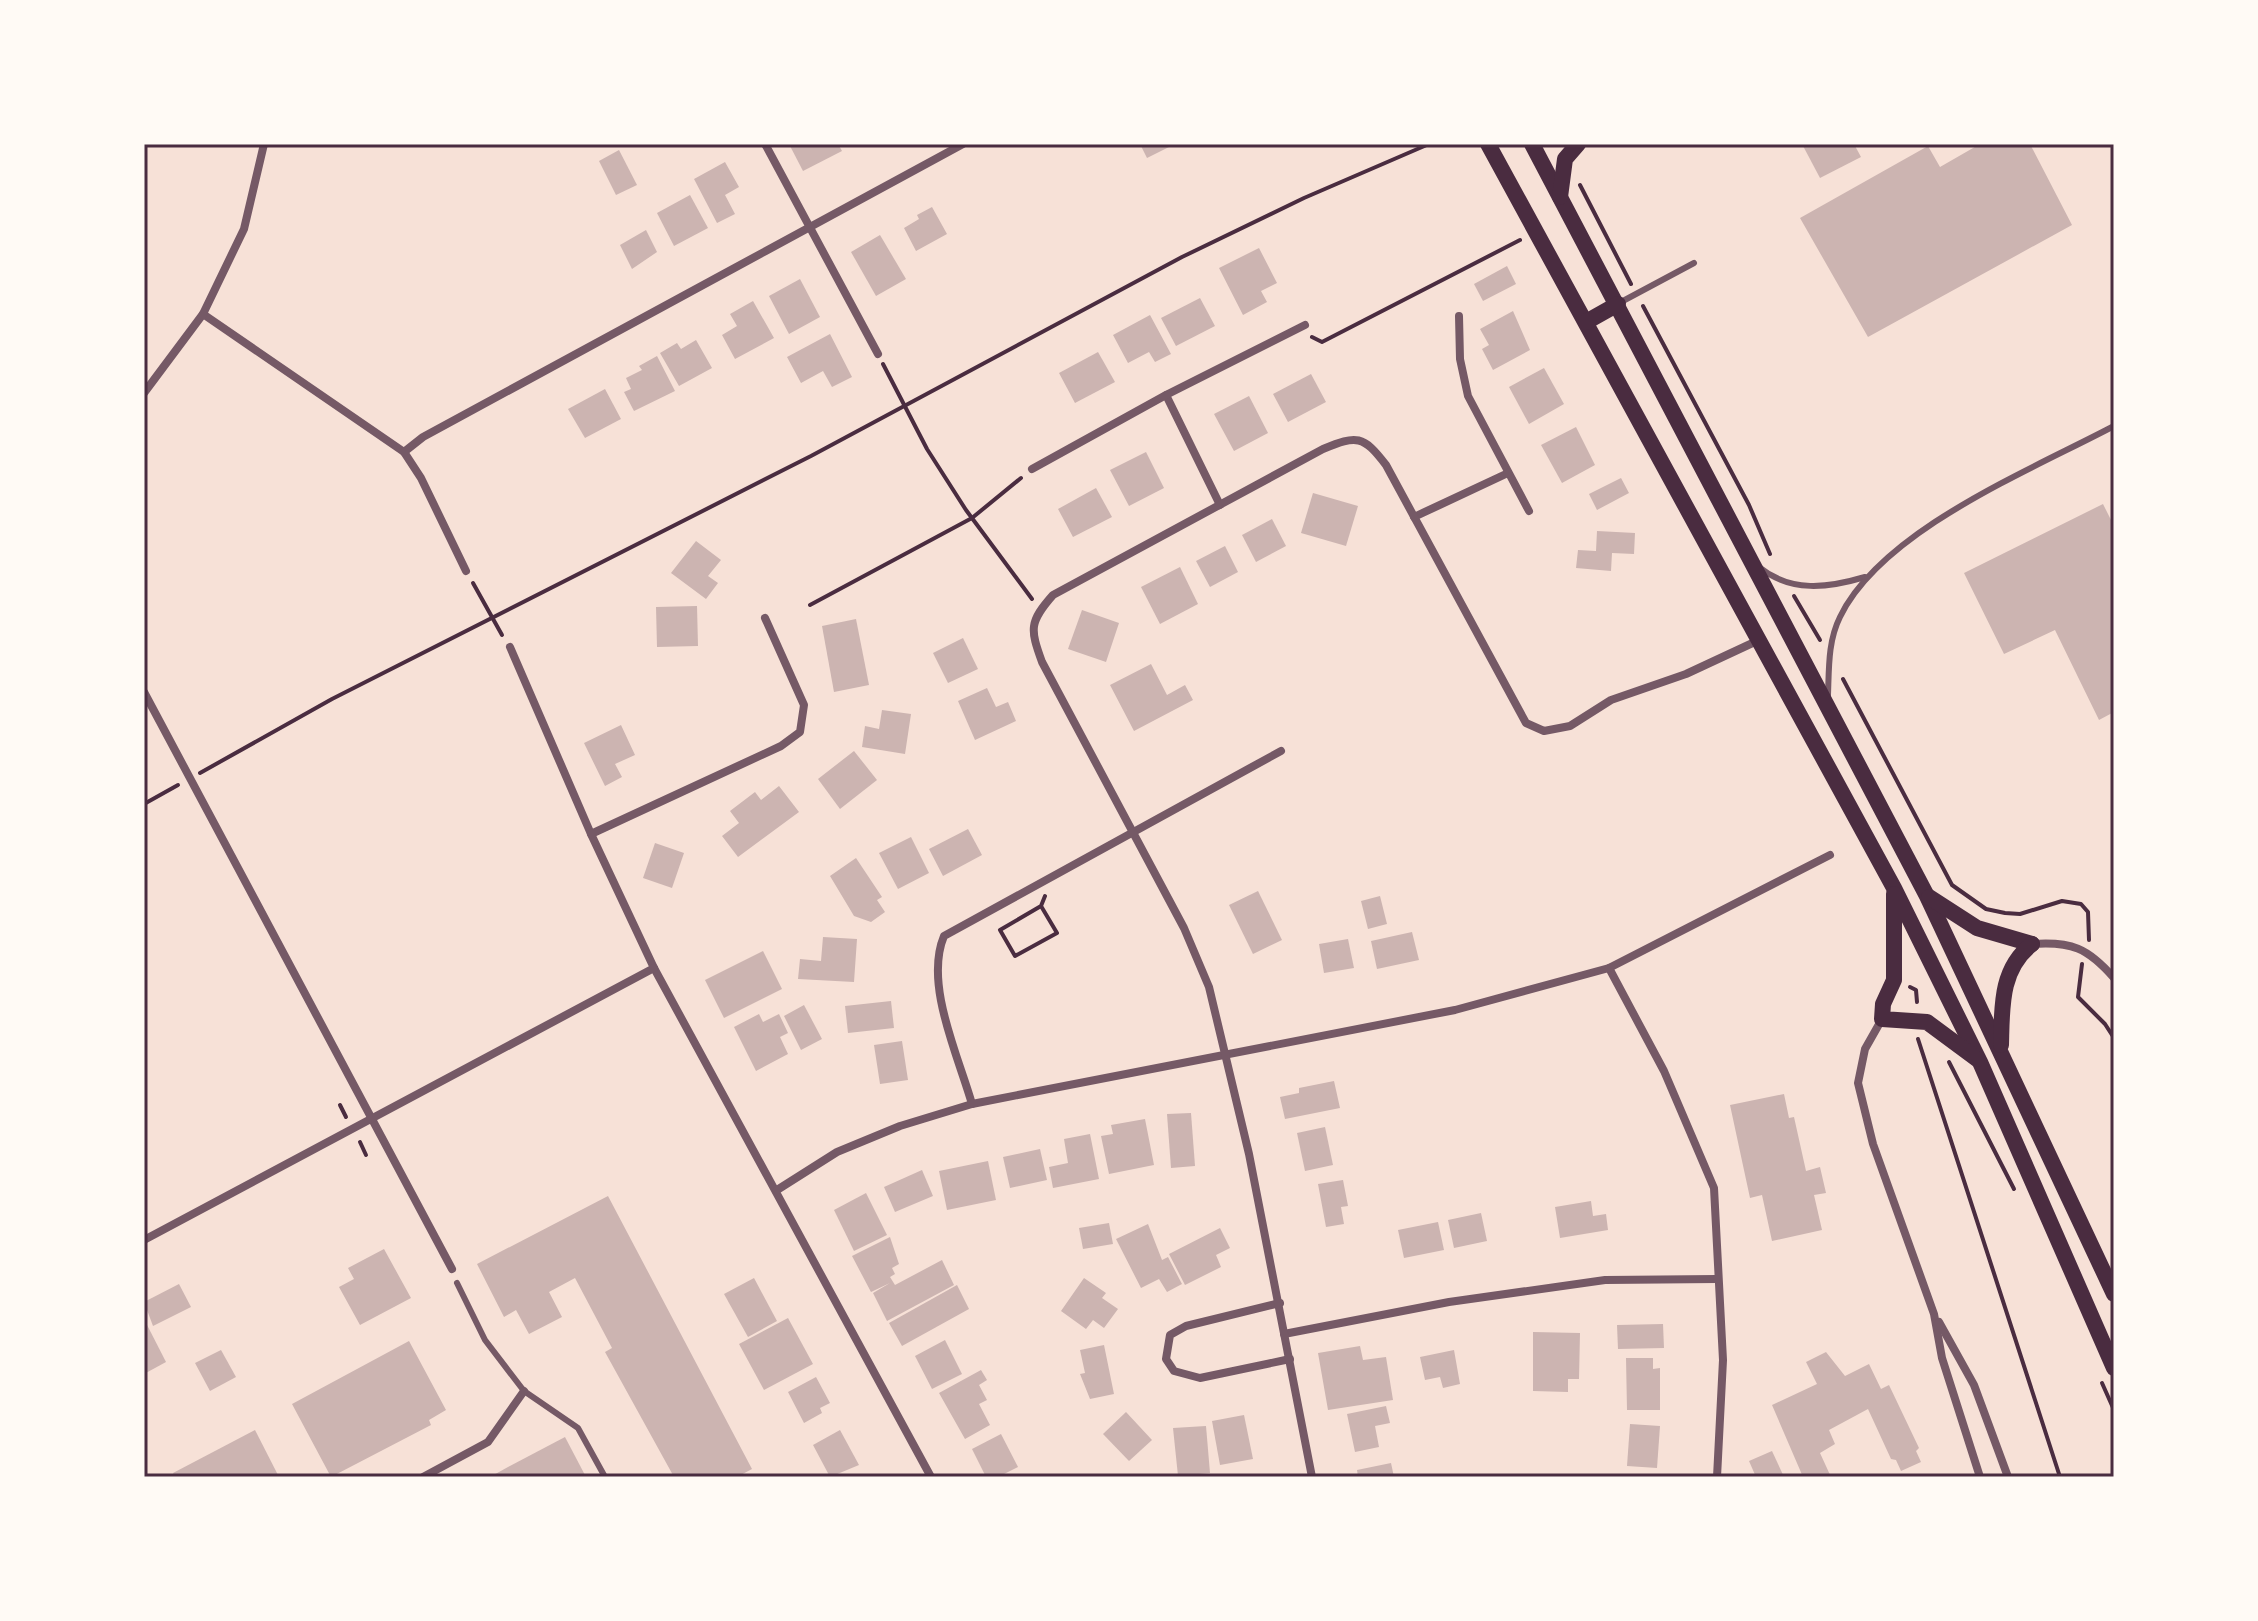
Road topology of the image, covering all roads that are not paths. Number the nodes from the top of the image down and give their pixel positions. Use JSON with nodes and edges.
{"nodes":[{"id":1,"x":264,"y":144,"type":"edge"},
{"id":2,"x":765,"y":144,"type":"edge"},
{"id":3,"x":963,"y":144,"type":"edge"},
{"id":4,"x":1488,"y":144,"type":"edge"},
{"id":5,"x":1532,"y":144,"type":"edge"},
{"id":6,"x":1578,"y":144,"type":"edge"},
{"id":7,"x":1560,"y":197,"type":"junction"},
{"id":8,"x":810,"y":227,"type":"junction"},
{"id":9,"x":1694,"y":263,"type":"dead end"},
{"id":10,"x":1618,"y":304,"type":"junction"},
{"id":11,"x":203,"y":314,"type":"junction"},
{"id":12,"x":1459,"y":316,"type":"dead end"},
{"id":13,"x":1586,"y":322,"type":"junction"},
{"id":14,"x":1305,"y":325,"type":"dead end"},
{"id":15,"x":878,"y":354,"type":"road end"},
{"id":16,"x":144,"y":393,"type":"edge"},
{"id":17,"x":1166,"y":395,"type":"junction"},
{"id":18,"x":2114,"y":426,"type":"edge"},
{"id":19,"x":404,"y":452,"type":"junction"},
{"id":20,"x":1032,"y":469,"type":"road end"},
{"id":21,"x":1508,"y":473,"type":"junction"},
{"id":22,"x":1220,"y":505,"type":"junction"},
{"id":23,"x":1529,"y":511,"type":"dead end"},
{"id":24,"x":1414,"y":517,"type":"junction"},
{"id":25,"x":1747,"y":557,"type":"junction"},
{"id":26,"x":466,"y":571,"type":"road end"},
{"id":27,"x":1865,"y":577,"type":"junction"},
{"id":28,"x":765,"y":618,"type":"dead end"},
{"id":29,"x":1785,"y":625,"type":"junction"},
{"id":30,"x":1759,"y":640,"type":"junction"},
{"id":31,"x":510,"y":647,"type":"road end"},
{"id":32,"x":144,"y":692,"type":"edge"},
{"id":33,"x":1828,"y":703,"type":"junction"},
{"id":34,"x":1281,"y":751,"type":"dead end"},
{"id":35,"x":1133,"y":832,"type":"junction"},
{"id":36,"x":591,"y":834,"type":"junction"},
{"id":37,"x":1830,"y":855,"type":"dead end"},
{"id":38,"x":1894,"y":888,"type":"junction"},
{"id":39,"x":1927,"y":896,"type":"junction"},
{"id":40,"x":2032,"y":944,"type":"junction"},
{"id":41,"x":654,"y":968,"type":"junction"},
{"id":42,"x":1609,"y":968,"type":"junction"},
{"id":43,"x":2114,"y":978,"type":"edge"},
{"id":44,"x":1882,"y":1019,"type":"junction"},
{"id":45,"x":2001,"y":1049,"type":"junction"},
{"id":46,"x":1227,"y":1055,"type":"junction"},
{"id":47,"x":1980,"y":1062,"type":"junction"},
{"id":48,"x":972,"y":1104,"type":"junction"},
{"id":49,"x":372,"y":1119,"type":"junction"},
{"id":50,"x":777,"y":1190,"type":"junction"},
{"id":51,"x":144,"y":1240,"type":"edge"},
{"id":52,"x":452,"y":1269,"type":"dead end"},
{"id":53,"x":1717,"y":1279,"type":"junction"},
{"id":54,"x":457,"y":1283,"type":"dead end"},
{"id":55,"x":2114,"y":1294,"type":"edge"},
{"id":56,"x":1280,"y":1303,"type":"junction"},
{"id":57,"x":1934,"y":1314,"type":"junction"},
{"id":58,"x":1284,"y":1334,"type":"junction"},
{"id":59,"x":1290,"y":1359,"type":"junction"},
{"id":60,"x":2106,"y":1370,"type":"edge"},
{"id":61,"x":524,"y":1391,"type":"junction"},
{"id":62,"x":423,"y":1477,"type":"edge"},
{"id":63,"x":605,"y":1477,"type":"edge"},
{"id":64,"x":931,"y":1477,"type":"edge"},
{"id":65,"x":1312,"y":1477,"type":"edge"},
{"id":66,"x":1717,"y":1477,"type":"edge"},
{"id":67,"x":1980,"y":1477,"type":"edge"},
{"id":68,"x":2008,"y":1477,"type":"edge"}],
"edges":[{"from":1,"to":11,"type":"street"},
{"from":2,"to":8,"type":"street"},
{"from":3,"to":8,"type":"street"},
{"from":4,"to":13,"type":"main road"},
{"from":5,"to":7,"type":"main road"},
{"from":6,"to":7,"type":"main road"},
{"from":7,"to":10,"type":"main road"},
{"from":8,"to":15,"type":"street"},
{"from":8,"to":19,"type":"street"},
{"from":9,"to":10,"type":"lane"},
{"from":10,"to":13,"type":"main road"},
{"from":10,"to":25,"type":"main road"},
{"from":11,"to":16,"type":"street"},
{"from":11,"to":19,"type":"street"},
{"from":12,"to":21,"type":"street"},
{"from":13,"to":30,"type":"main road"},
{"from":14,"to":17,"type":"street"},
{"from":17,"to":20,"type":"street"},
{"from":17,"to":22,"type":"street"},
{"from":18,"to":27,"type":"lane"},
{"from":19,"to":26,"type":"street"},
{"from":21,"to":23,"type":"street"},
{"from":21,"to":24,"type":"street"},
{"from":22,"to":24,"type":"street"},
{"from":22,"to":35,"type":"street"},
{"from":24,"to":30,"type":"street"},
{"from":25,"to":27,"type":"lane"},
{"from":25,"to":29,"type":"main road"},
{"from":27,"to":33,"type":"lane"},
{"from":28,"to":36,"type":"street"},
{"from":29,"to":30,"type":"main road"},
{"from":29,"to":33,"type":"main road"},
{"from":30,"to":38,"type":"main road"},
{"from":31,"to":36,"type":"street"},
{"from":32,"to":49,"type":"street"},
{"from":33,"to":39,"type":"main road"},
{"from":34,"to":35,"type":"street"},
{"from":35,"to":46,"type":"street"},
{"from":35,"to":48,"type":"street"},
{"from":36,"to":41,"type":"street"},
{"from":37,"to":42,"type":"street"},
{"from":38,"to":44,"type":"main road"},
{"from":38,"to":47,"type":"main road"},
{"from":39,"to":40,"type":"main road"},
{"from":39,"to":45,"type":"main road"},
{"from":40,"to":43,"type":"street"},
{"from":40,"to":45,"type":"main road"},
{"from":41,"to":49,"type":"street"},
{"from":41,"to":50,"type":"street"},
{"from":42,"to":46,"type":"street"},
{"from":42,"to":53,"type":"street"},
{"from":44,"to":47,"type":"main road"},
{"from":44,"to":57,"type":"street"},
{"from":45,"to":55,"type":"main road"},
{"from":46,"to":48,"type":"street"},
{"from":46,"to":56,"type":"street"},
{"from":47,"to":60,"type":"main road"},
{"from":48,"to":50,"type":"street"},
{"from":49,"to":51,"type":"street"},
{"from":49,"to":52,"type":"street"},
{"from":50,"to":64,"type":"street"},
{"from":53,"to":58,"type":"street"},
{"from":53,"to":66,"type":"street"},
{"from":54,"to":61,"type":"lane"},
{"from":56,"to":58,"type":"street"},
{"from":56,"to":59,"type":"street"},
{"from":57,"to":67,"type":"street"},
{"from":57,"to":68,"type":"street"},
{"from":58,"to":59,"type":"street"},
{"from":59,"to":65,"type":"street"},
{"from":61,"to":62,"type":"street"},
{"from":61,"to":63,"type":"lane"}]}
